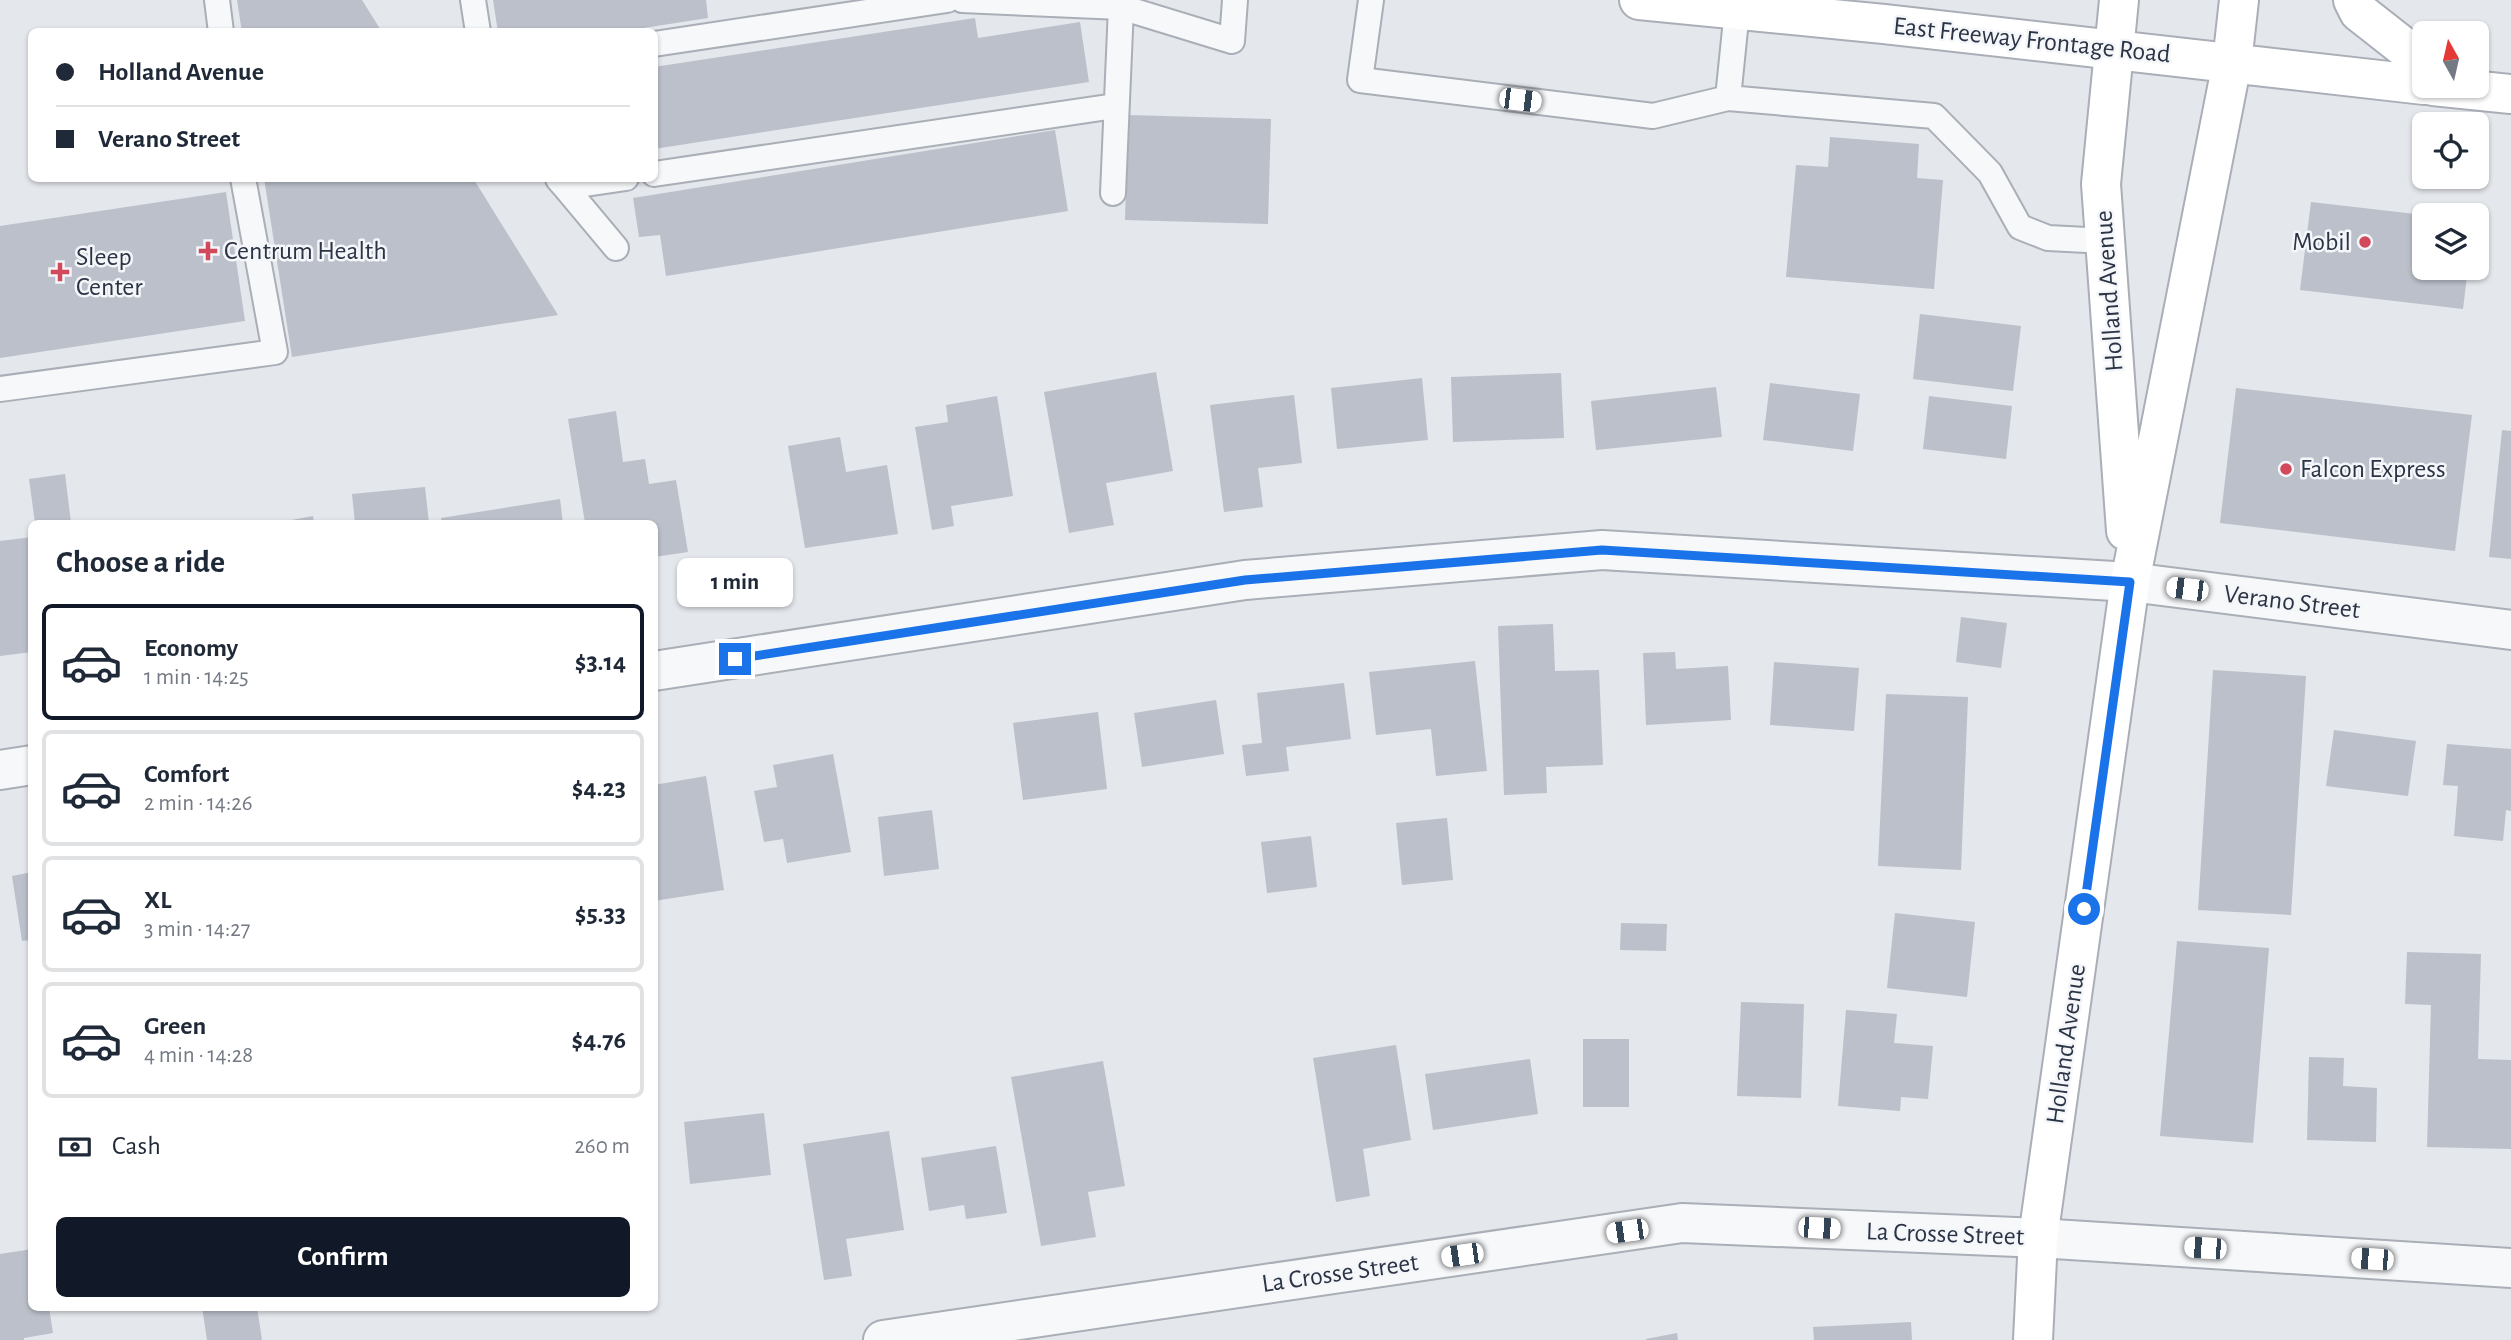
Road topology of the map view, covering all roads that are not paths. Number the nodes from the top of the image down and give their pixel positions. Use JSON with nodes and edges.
{"nodes":[{"id":1,"x":217,"y":0,"type":"edge"},
{"id":2,"x":473,"y":0,"type":"edge"},
{"id":3,"x":947,"y":0,"type":"edge"},
{"id":4,"x":962,"y":0,"type":"edge"},
{"id":5,"x":1235,"y":0,"type":"edge"},
{"id":6,"x":1371,"y":0,"type":"edge"},
{"id":7,"x":1639,"y":0,"type":"edge"},
{"id":8,"x":1942,"y":0,"type":"edge"},
{"id":9,"x":2119,"y":0,"type":"edge"},
{"id":10,"x":2239,"y":0,"type":"edge"},
{"id":11,"x":2353,"y":0,"type":"edge"},
{"id":12,"x":1121,"y":7,"type":"junction"},
{"id":13,"x":1737,"y":10,"type":"junction"},
{"id":14,"x":1884,"y":24,"type":"junction"},
{"id":15,"x":220,"y":28,"type":"edge"},
{"id":16,"x":477,"y":28,"type":"edge"},
{"id":17,"x":658,"y":43,"type":"edge"},
{"id":18,"x":2113,"y":50,"type":"junction"},
{"id":19,"x":2412,"y":54,"type":"edge"},
{"id":20,"x":2232,"y":63,"type":"junction"},
{"id":21,"x":2412,"y":83,"type":"edge"},
{"id":22,"x":2489,"y":91,"type":"edge"},
{"id":23,"x":2511,"y":94,"type":"edge"},
{"id":24,"x":1728,"y":98,"type":"junction"},
{"id":25,"x":1115,"y":106,"type":"junction"},
{"id":26,"x":658,"y":173,"type":"edge"},
{"id":27,"x":244,"y":182,"type":"edge"},
{"id":28,"x":561,"y":183,"type":"edge"},
{"id":29,"x":1113,"y":193,"type":"dead end"},
{"id":30,"x":2106,"y":241,"type":"junction"},
{"id":31,"x":615,"y":248,"type":"dead end"},
{"id":32,"x":0,"y":389,"type":"edge"},
{"id":33,"x":2130,"y":582,"type":"junction"},
{"id":34,"x":2511,"y":630,"type":"edge"},
{"id":35,"x":658,"y":670,"type":"edge"},
{"id":36,"x":28,"y":766,"type":"edge"},
{"id":37,"x":0,"y":770,"type":"edge"},
{"id":38,"x":2038,"y":1238,"type":"junction"},
{"id":39,"x":2511,"y":1268,"type":"edge"},
{"id":40,"x":883,"y":1340,"type":"edge"},
{"id":41,"x":2033,"y":1340,"type":"edge"}],
"edges":[{"from":1,"to":15,"type":"lane"},
{"from":2,"to":16,"type":"lane"},
{"from":3,"to":17,"type":"lane"},
{"from":4,"to":12,"type":"lane"},
{"from":5,"to":12,"type":"lane"},
{"from":6,"to":24,"type":"lane"},
{"from":7,"to":13,"type":"main road","name":"East Freeway Frontage Road"},
{"from":8,"to":14,"type":"main road"},
{"from":9,"to":18,"type":"main road","name":"Holland Avenue"},
{"from":10,"to":20,"type":"main road","name":"Holland Avenue"},
{"from":11,"to":19,"type":"main road"},
{"from":12,"to":25,"type":"lane"},
{"from":13,"to":14,"type":"main road","name":"East Freeway Frontage Road"},
{"from":13,"to":24,"type":"lane"},
{"from":14,"to":18,"type":"main road","name":"East Freeway Frontage Road"},
{"from":18,"to":20,"type":"main road","name":"East Freeway Frontage Road"},
{"from":18,"to":30,"type":"main road","name":"Holland Avenue"},
{"from":20,"to":21,"type":"main road","name":"East Freeway Frontage Road"},
{"from":20,"to":33,"type":"main road","name":"Holland Avenue"},
{"from":22,"to":23,"type":"main road","name":"East Freeway Frontage Road"},
{"from":24,"to":30,"type":"lane"},
{"from":25,"to":26,"type":"lane"},
{"from":25,"to":29,"type":"lane"},
{"from":27,"to":32,"type":"lane"},
{"from":28,"to":31,"type":"lane"},
{"from":30,"to":33,"type":"main road","name":"Holland Avenue"},
{"from":33,"to":34,"type":"street","name":"Verano Street"},
{"from":33,"to":35,"type":"street","name":"Verano Street"},
{"from":33,"to":38,"type":"main road","name":"Holland Avenue"},
{"from":36,"to":37,"type":"street"},
{"from":38,"to":39,"type":"street","name":"La Crosse Street"},
{"from":38,"to":40,"type":"street","name":"La Crosse Street"},
{"from":38,"to":41,"type":"main road","name":"Holland Avenue"}]}
